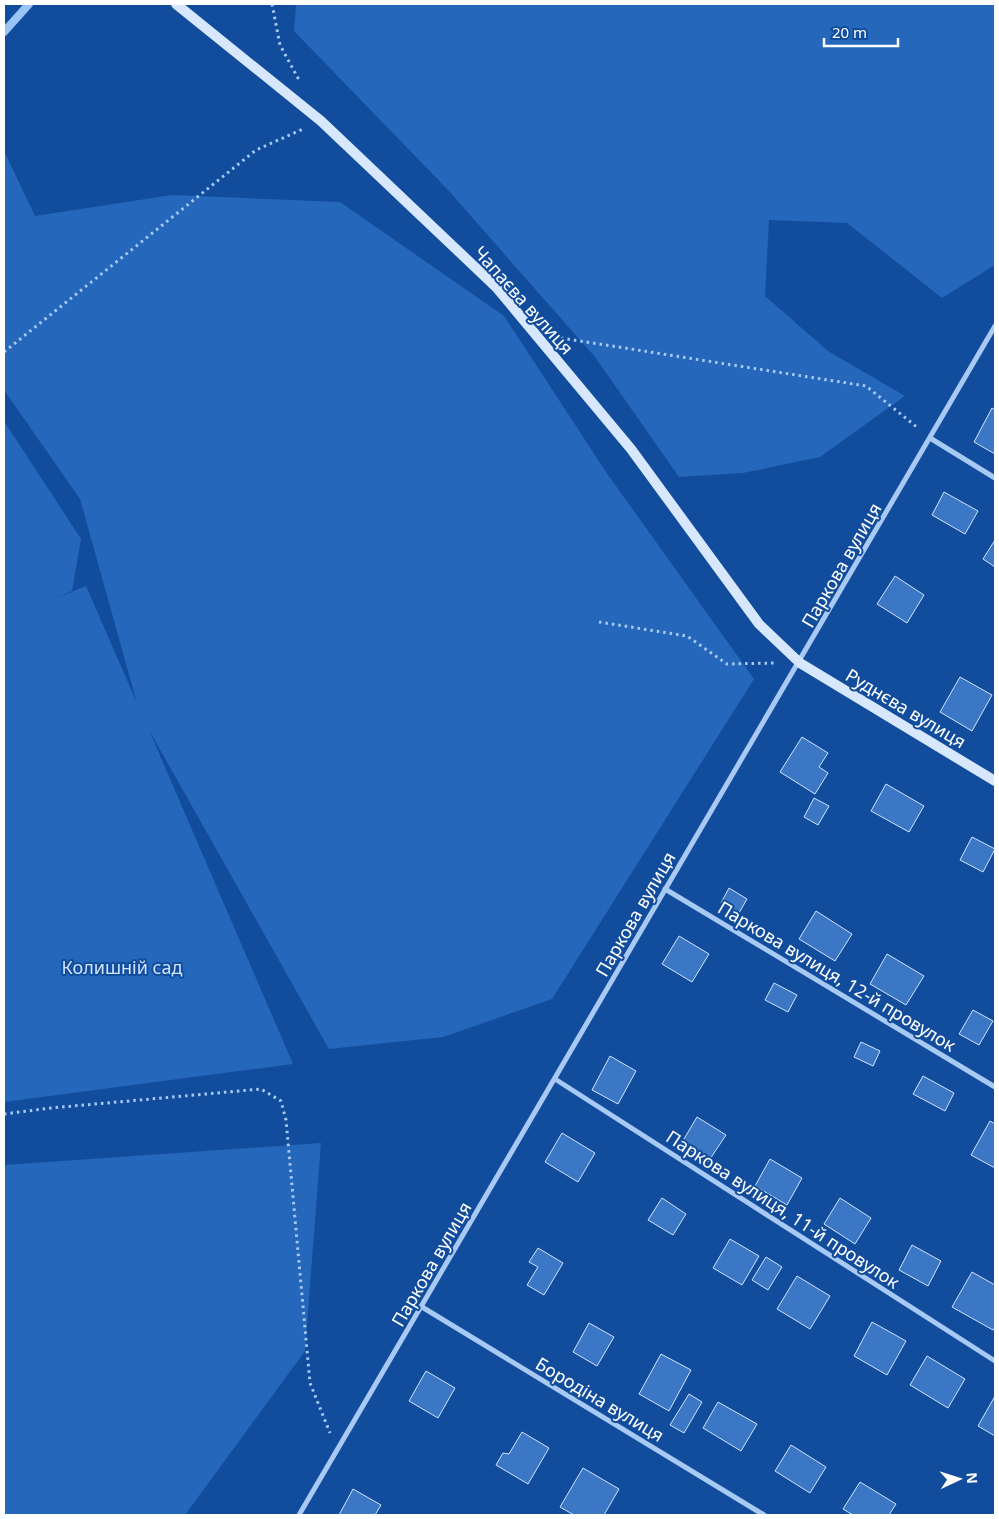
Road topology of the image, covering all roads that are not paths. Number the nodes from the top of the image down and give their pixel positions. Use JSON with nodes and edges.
{"nodes":[{"id":1,"x":176,"y":4,"type":"edge"},
{"id":2,"x":995,"y":326,"type":"edge"},
{"id":3,"x":930,"y":438,"type":"junction"},
{"id":4,"x":995,"y":478,"type":"edge"},
{"id":5,"x":800,"y":663,"type":"junction"},
{"id":6,"x":995,"y":781,"type":"edge"},
{"id":7,"x":665,"y":889,"type":"junction"},
{"id":8,"x":555,"y":1079,"type":"junction"},
{"id":9,"x":995,"y":1087,"type":"edge"},
{"id":10,"x":422,"y":1307,"type":"junction"},
{"id":11,"x":995,"y":1361,"type":"edge"},
{"id":12,"x":299,"y":1515,"type":"edge"},
{"id":13,"x":764,"y":1515,"type":"edge"}],
"edges":[{"from":1,"to":5,"type":"street","name":"Чапаєва вулиця"},
{"from":2,"to":3,"type":"street","name":"Паркова вулиця"},
{"from":3,"to":4,"type":"street"},
{"from":3,"to":5,"type":"street","name":"Паркова вулиця"},
{"from":5,"to":6,"type":"street","name":"Руднєва вулиця"},
{"from":5,"to":7,"type":"street","name":"Паркова вулиця"},
{"from":7,"to":8,"type":"street","name":"Паркова вулиця"},
{"from":7,"to":9,"type":"street","name":"Паркова вулиця, 12-й провулок"},
{"from":8,"to":10,"type":"street","name":"Паркова вулиця"},
{"from":8,"to":11,"type":"street","name":"Паркова вулиця, 11-й провулок"},
{"from":10,"to":12,"type":"street","name":"Паркова вулиця"},
{"from":10,"to":13,"type":"street","name":"Бородіна вулиця"}]}
